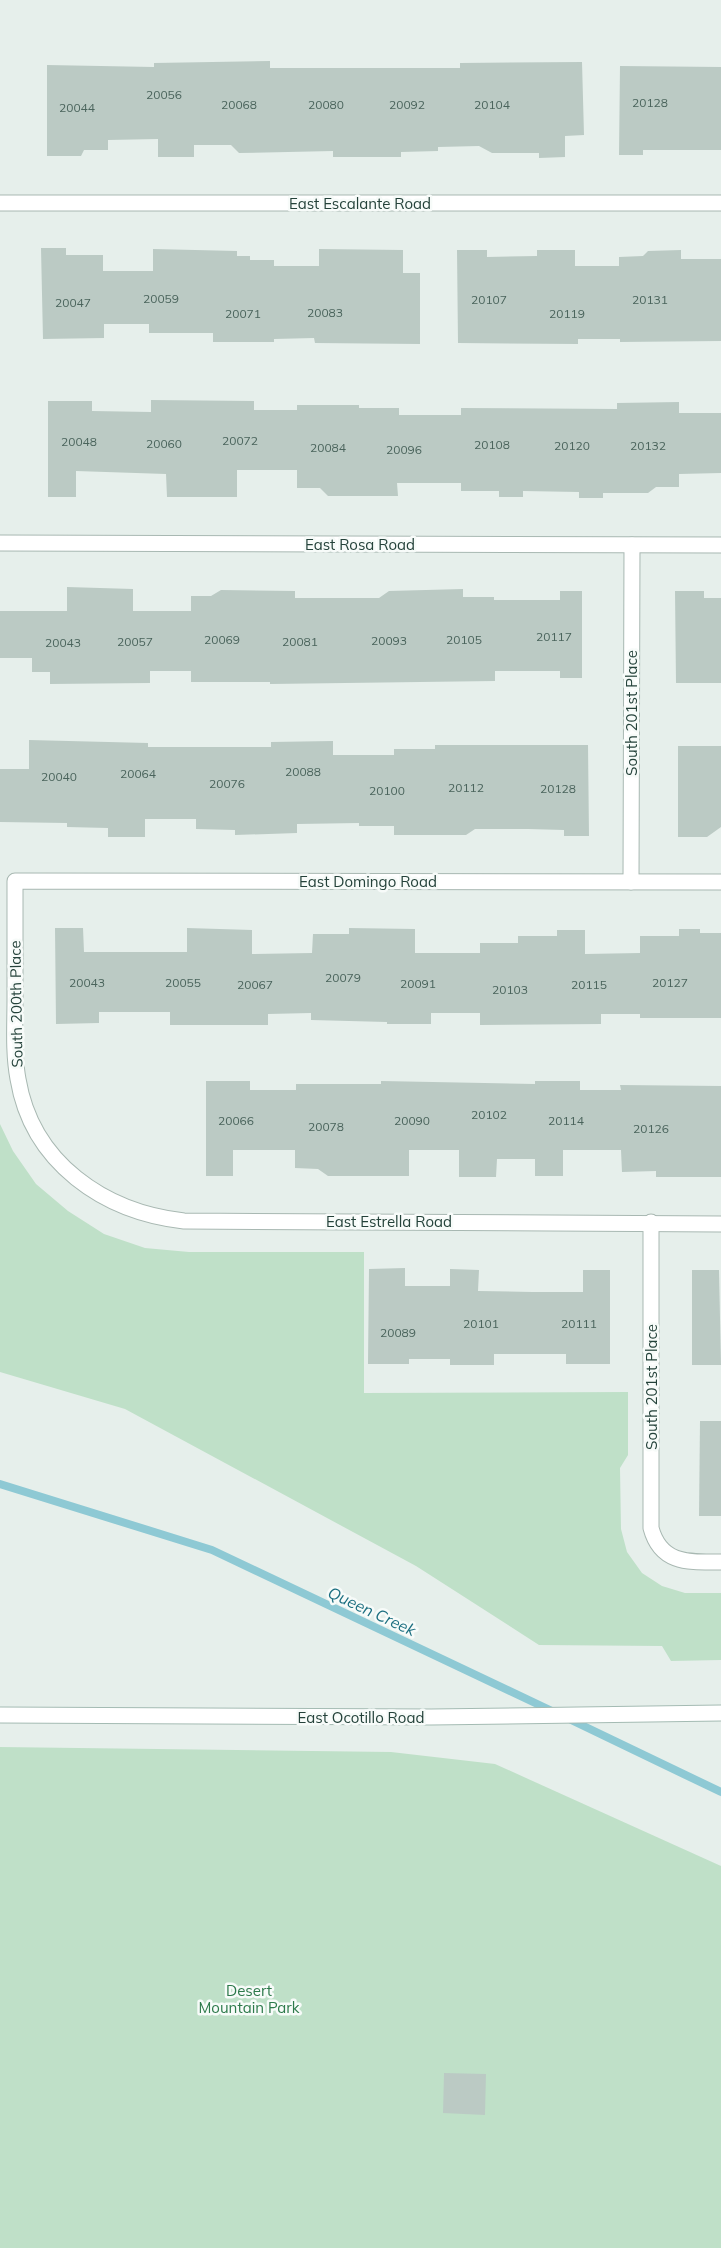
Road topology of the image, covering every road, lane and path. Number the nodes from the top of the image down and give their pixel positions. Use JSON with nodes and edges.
{"nodes":[{"id":1,"x":0,"y":203,"type":"edge"},
{"id":2,"x":721,"y":203,"type":"edge"},
{"id":3,"x":0,"y":543,"type":"edge"},
{"id":4,"x":632,"y":545,"type":"junction"},
{"id":5,"x":721,"y":545,"type":"edge"},
{"id":6,"x":15,"y":881,"type":"joint"},
{"id":7,"x":631,"y":882,"type":"junction"},
{"id":8,"x":721,"y":882,"type":"edge"},
{"id":9,"x":70,"y":1173,"type":"joint"},
{"id":10,"x":651,"y":1222,"type":"junction"},
{"id":11,"x":721,"y":1224,"type":"edge"},
{"id":12,"x":721,"y":1562,"type":"edge"},
{"id":13,"x":721,"y":1713,"type":"edge"},
{"id":14,"x":0,"y":1715,"type":"edge"}],
"edges":[{"from":1,"to":2,"type":"street","name":"East Escalante Road"},
{"from":3,"to":4,"type":"street","name":"East Rosa Road"},
{"from":4,"to":5,"type":"street","name":"East Rosa Road"},
{"from":4,"to":7,"type":"street","name":"South 201st Place"},
{"from":6,"to":7,"type":"street","name":"East Domingo Road"},
{"from":6,"to":9,"type":"street","name":"South 200th Place"},
{"from":7,"to":8,"type":"street","name":"East Domingo Road"},
{"from":9,"to":10,"type":"street","name":"East Estrella Road"},
{"from":10,"to":11,"type":"street","name":"East Estrella Road"},
{"from":10,"to":12,"type":"street","name":"South 201st Place"},
{"from":13,"to":14,"type":"street","name":"East Ocotillo Road"}]}
